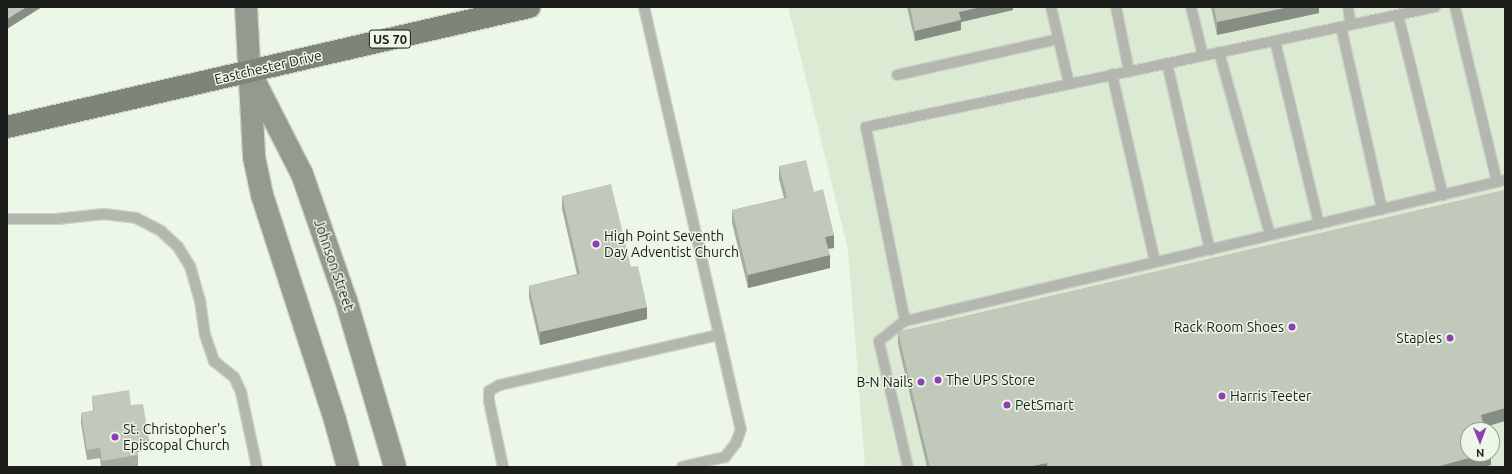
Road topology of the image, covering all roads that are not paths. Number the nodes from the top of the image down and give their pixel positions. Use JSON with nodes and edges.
{"nodes":[{"id":1,"x":246,"y":7,"type":"edge"},
{"id":2,"x":529,"y":7,"type":"edge"},
{"id":3,"x":644,"y":7,"type":"edge"},
{"id":4,"x":1051,"y":7,"type":"edge"},
{"id":5,"x":1116,"y":7,"type":"edge"},
{"id":6,"x":1191,"y":7,"type":"edge"},
{"id":7,"x":1348,"y":7,"type":"edge"},
{"id":8,"x":1435,"y":7,"type":"edge"},
{"id":9,"x":1455,"y":7,"type":"edge"},
{"id":10,"x":1398,"y":15,"type":"junction"},
{"id":11,"x":1346,"y":26,"type":"junction"},
{"id":12,"x":1058,"y":39,"type":"junction"},
{"id":13,"x":1275,"y":41,"type":"junction"},
{"id":14,"x":1219,"y":52,"type":"junction"},
{"id":15,"x":1203,"y":56,"type":"junction"},
{"id":16,"x":1166,"y":63,"type":"junction"},
{"id":17,"x":250,"y":71,"type":"junction"},
{"id":18,"x":1129,"y":71,"type":"junction"},
{"id":19,"x":1112,"y":74,"type":"junction"},
{"id":20,"x":897,"y":75,"type":"dead end"},
{"id":21,"x":1069,"y":84,"type":"junction"},
{"id":22,"x":7,"y":127,"type":"edge"},
{"id":23,"x":1501,"y":181,"type":"edge"},
{"id":24,"x":1443,"y":195,"type":"junction"},
{"id":25,"x":1382,"y":209,"type":"junction"},
{"id":26,"x":7,"y":219,"type":"edge"},
{"id":27,"x":1319,"y":224,"type":"junction"},
{"id":28,"x":1270,"y":235,"type":"junction"},
{"id":29,"x":1210,"y":250,"type":"junction"},
{"id":30,"x":1155,"y":262,"type":"junction"},
{"id":31,"x":905,"y":321,"type":"junction"},
{"id":32,"x":719,"y":335,"type":"junction"},
{"id":33,"x":257,"y":467,"type":"edge"},
{"id":34,"x":348,"y":467,"type":"edge"},
{"id":35,"x":395,"y":467,"type":"edge"},
{"id":36,"x":503,"y":467,"type":"edge"},
{"id":37,"x":682,"y":467,"type":"edge"},
{"id":38,"x":908,"y":467,"type":"edge"}],
"edges":[{"from":1,"to":17,"type":"main road","name":"Johnson Street"},
{"from":2,"to":17,"type":"main road","name":"Eastchester Drive","number":"US 70"},
{"from":3,"to":32,"type":"lane"},
{"from":4,"to":12,"type":"lane"},
{"from":5,"to":18,"type":"lane"},
{"from":6,"to":15,"type":"lane"},
{"from":7,"to":11,"type":"lane"},
{"from":8,"to":10,"type":"lane"},
{"from":9,"to":23,"type":"lane"},
{"from":10,"to":11,"type":"lane"},
{"from":10,"to":24,"type":"lane"},
{"from":11,"to":13,"type":"lane"},
{"from":11,"to":25,"type":"lane"},
{"from":12,"to":20,"type":"lane"},
{"from":12,"to":21,"type":"lane"},
{"from":13,"to":14,"type":"lane"},
{"from":13,"to":27,"type":"lane"},
{"from":14,"to":15,"type":"lane"},
{"from":14,"to":28,"type":"lane"},
{"from":15,"to":16,"type":"lane"},
{"from":16,"to":18,"type":"lane"},
{"from":16,"to":29,"type":"lane"},
{"from":17,"to":22,"type":"main road","name":"Eastchester Drive","number":"US 70"},
{"from":17,"to":34,"type":"main road","name":"Johnson Street"},
{"from":17,"to":35,"type":"main road","name":"Johnson Street"},
{"from":18,"to":19,"type":"lane"},
{"from":19,"to":21,"type":"lane"},
{"from":19,"to":30,"type":"lane"},
{"from":21,"to":31,"type":"lane"},
{"from":23,"to":24,"type":"lane"},
{"from":24,"to":25,"type":"lane"},
{"from":25,"to":27,"type":"lane"},
{"from":26,"to":33,"type":"lane"},
{"from":27,"to":28,"type":"lane"},
{"from":28,"to":29,"type":"lane"},
{"from":29,"to":30,"type":"lane"},
{"from":30,"to":31,"type":"lane"},
{"from":31,"to":38,"type":"lane"},
{"from":32,"to":36,"type":"lane"},
{"from":32,"to":37,"type":"lane"}]}
